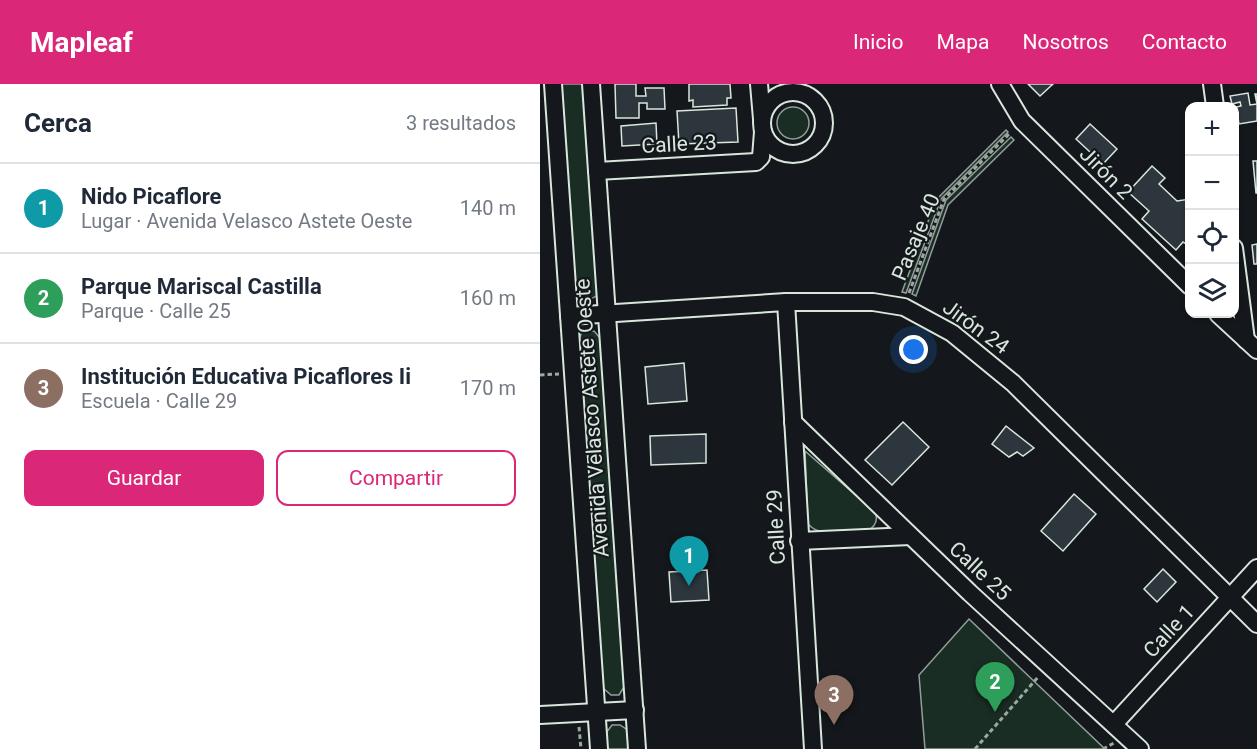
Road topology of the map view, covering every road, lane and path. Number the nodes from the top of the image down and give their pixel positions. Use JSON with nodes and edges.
{"nodes":[{"id":1,"x":553,"y":84,"type":"edge"},
{"id":2,"x":591,"y":84,"type":"edge"},
{"id":3,"x":759,"y":84,"type":"edge"},
{"id":4,"x":797,"y":84,"type":"edge"},
{"id":5,"x":1000,"y":84,"type":"edge"},
{"id":6,"x":1212,"y":84,"type":"edge"},
{"id":7,"x":810,"y":96,"type":"junction"},
{"id":8,"x":1214,"y":102,"type":"edge"},
{"id":9,"x":762,"y":125,"type":"junction"},
{"id":10,"x":1011,"y":132,"type":"dead end"},
{"id":11,"x":597,"y":171,"type":"junction"},
{"id":12,"x":1236,"y":264,"type":"edge"},
{"id":13,"x":1185,"y":281,"type":"edge"},
{"id":14,"x":786,"y":302,"type":"junction"},
{"id":15,"x":904,"y":307,"type":"junction"},
{"id":16,"x":608,"y":314,"type":"junction"},
{"id":17,"x":569,"y":316,"type":"junction"},
{"id":18,"x":1222,"y":318,"type":"edge"},
{"id":19,"x":1252,"y":345,"type":"edge"},
{"id":20,"x":793,"y":422,"type":"junction"},
{"id":21,"x":910,"y":536,"type":"junction"},
{"id":22,"x":799,"y":541,"type":"junction"},
{"id":23,"x":1257,"y":568,"type":"edge"},
{"id":24,"x":1230,"y":598,"type":"junction"},
{"id":25,"x":1257,"y":624,"type":"edge"},
{"id":26,"x":1049,"y":664,"type":"junction"},
{"id":27,"x":635,"y":710,"type":"junction"},
{"id":28,"x":596,"y":712,"type":"junction"},
{"id":29,"x":540,"y":715,"type":"edge"},
{"id":30,"x":1114,"y":724,"type":"junction"},
{"id":31,"x":579,"y":727,"type":"dead end"},
{"id":32,"x":581,"y":749,"type":"edge"},
{"id":33,"x":599,"y":749,"type":"edge"},
{"id":34,"x":638,"y":749,"type":"edge"},
{"id":35,"x":813,"y":749,"type":"edge"},
{"id":36,"x":975,"y":749,"type":"edge"},
{"id":37,"x":1140,"y":749,"type":"edge"}],
"edges":[{"from":1,"to":17,"type":"street","name":"Avenida Velasco Astete Oeste"},
{"from":2,"to":11,"type":"street","name":"Avenida Velasco Astete Oeste"},
{"from":3,"to":9,"type":"street"},
{"from":4,"to":7,"type":"street"},
{"from":5,"to":13,"type":"street","name":"Jirón 2"},
{"from":6,"to":8,"type":"street"},
{"from":7,"to":9,"type":"street"},
{"from":7,"to":9,"type":"street"},
{"from":9,"to":11,"type":"street","name":"Calle 23"},
{"from":10,"to":15,"type":"path","name":"Pasaje 40"},
{"from":11,"to":16,"type":"street","name":"Avenida Velasco Astete Oeste"},
{"from":12,"to":19,"type":"street"},
{"from":14,"to":15,"type":"street","name":"Jirón 24"},
{"from":14,"to":16,"type":"street","name":"Jirón 24"},
{"from":14,"to":20,"type":"street","name":"Calle 29"},
{"from":15,"to":24,"type":"street","name":"Jirón 24"},
{"from":16,"to":17,"type":"street","name":"Jirón 24"},
{"from":16,"to":27,"type":"street","name":"Avenida Velasco Astete Oeste"},
{"from":17,"to":28,"type":"street","name":"Avenida Velasco Astete Oeste"},
{"from":18,"to":19,"type":"street"},
{"from":20,"to":21,"type":"street","name":"Calle 25"},
{"from":20,"to":22,"type":"street","name":"Calle 29"},
{"from":21,"to":22,"type":"street"},
{"from":21,"to":26,"type":"street","name":"Calle 25"},
{"from":22,"to":35,"type":"street","name":"Calle 29"},
{"from":23,"to":24,"type":"street","name":"Calle 1"},
{"from":24,"to":25,"type":"street","name":"Jirón 24"},
{"from":24,"to":30,"type":"street","name":"Calle 1"},
{"from":26,"to":30,"type":"street","name":"Calle 25"},
{"from":26,"to":36,"type":"path"},
{"from":27,"to":28,"type":"street"},
{"from":27,"to":34,"type":"street","name":"Avenida Velasco Astete Oeste"},
{"from":28,"to":29,"type":"street"},
{"from":28,"to":33,"type":"street","name":"Avenida Velasco Astete Oeste"},
{"from":30,"to":37,"type":"street","name":"Calle 25"},
{"from":31,"to":32,"type":"path"}]}
